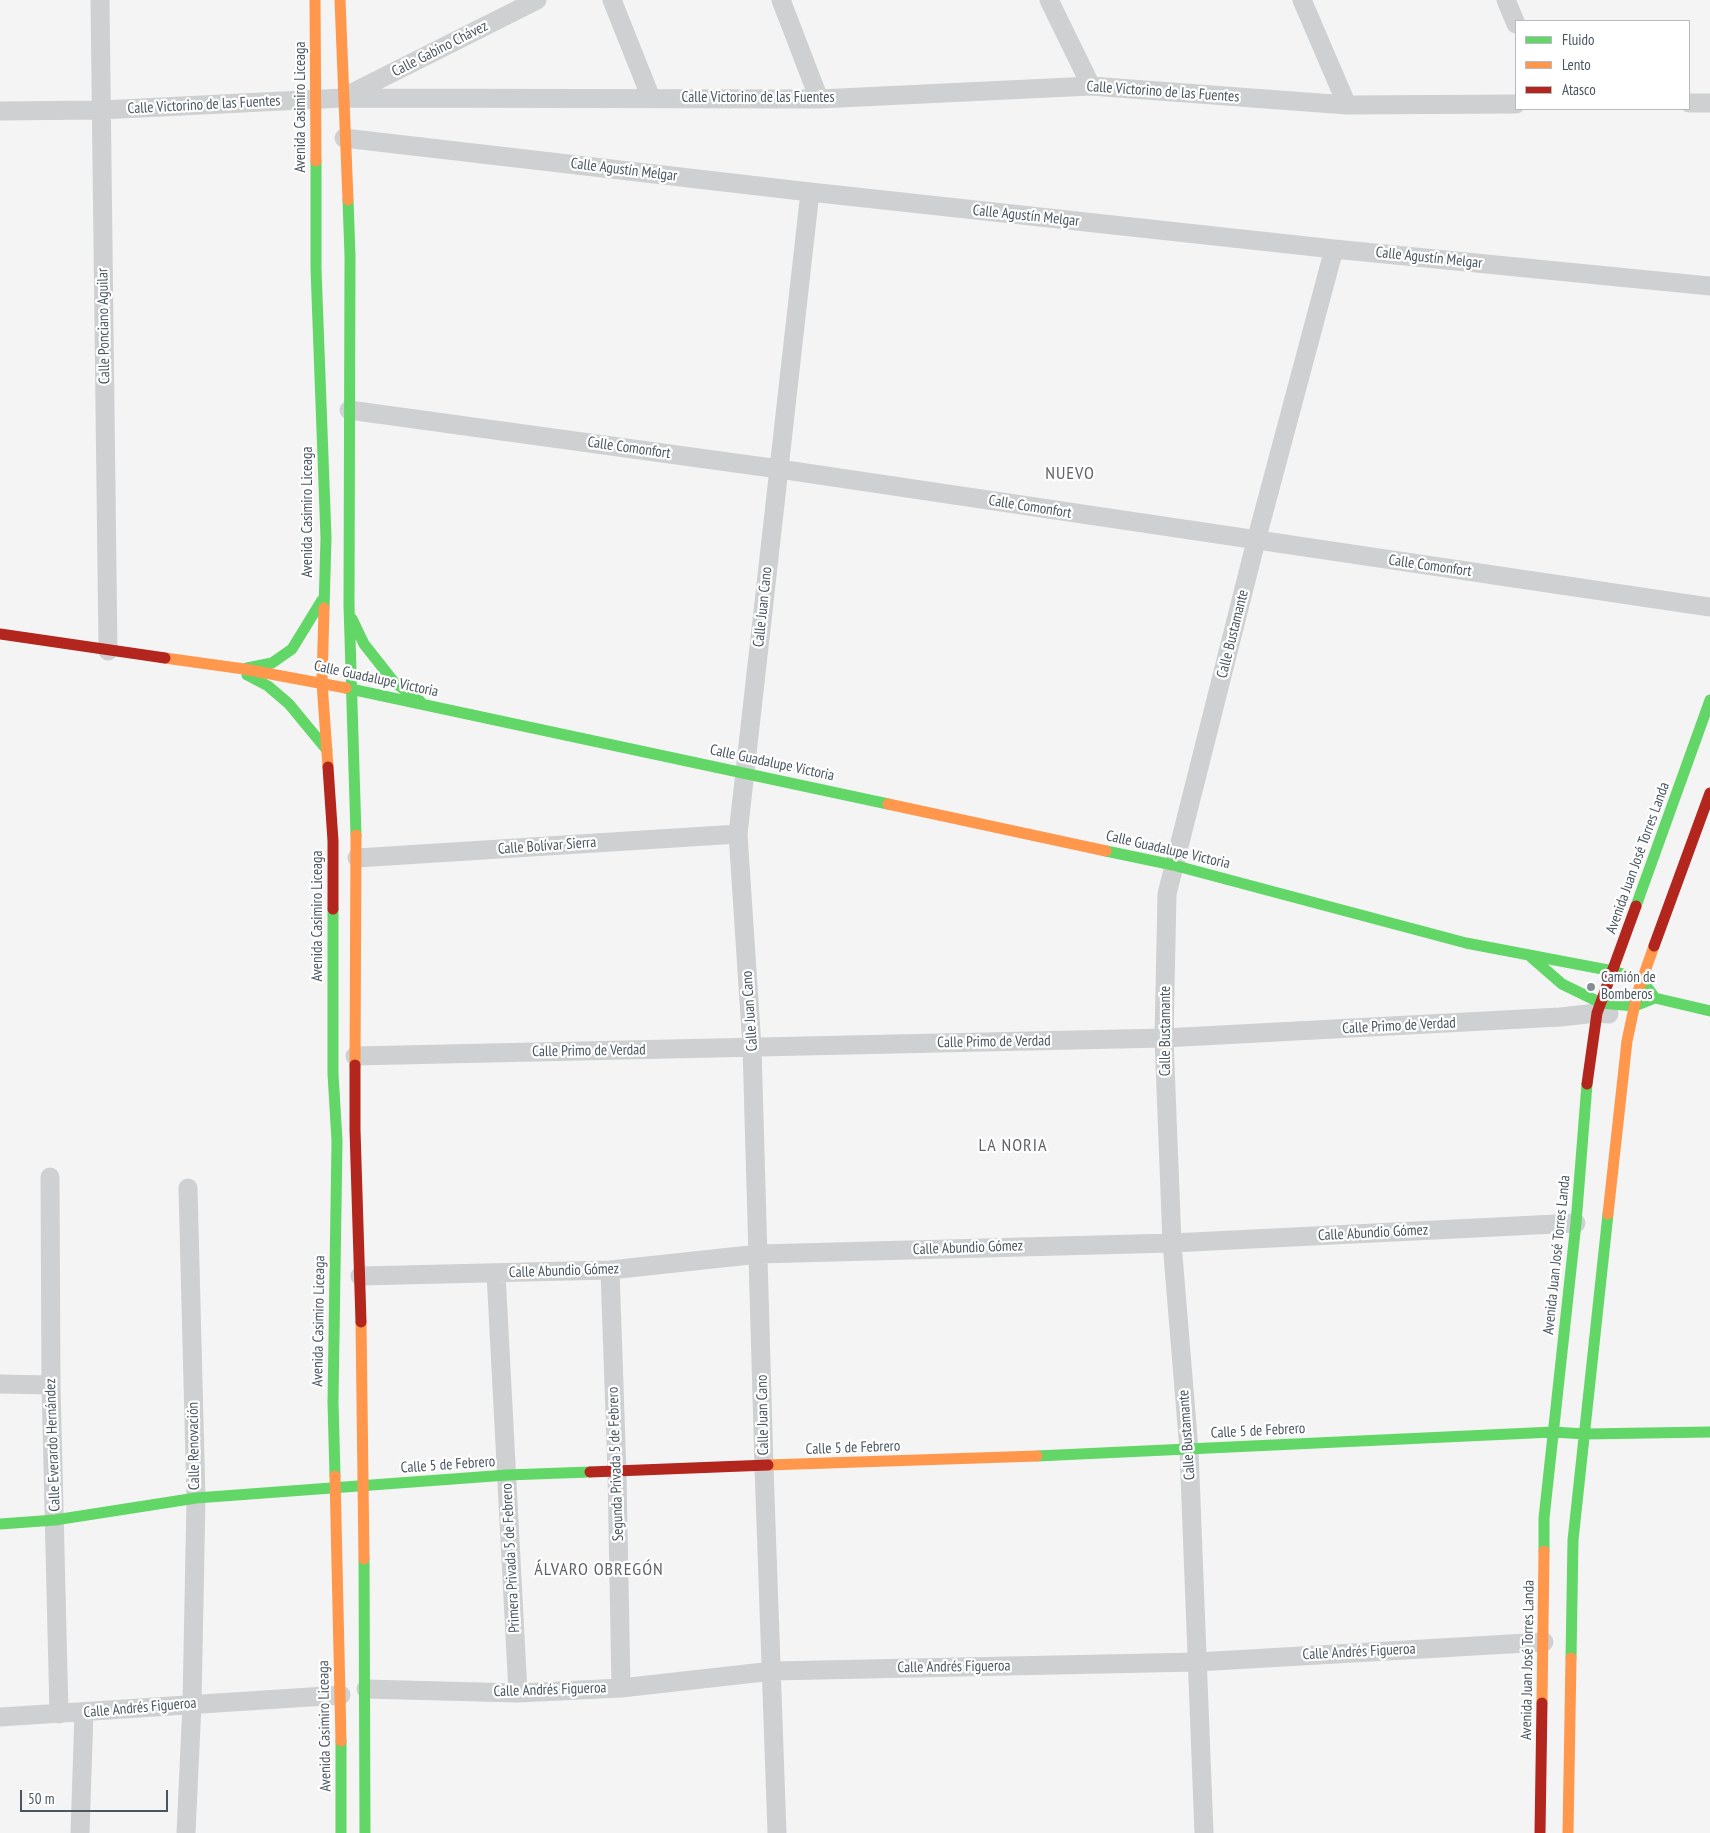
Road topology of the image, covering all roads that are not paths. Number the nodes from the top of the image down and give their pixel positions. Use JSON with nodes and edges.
{"nodes":[{"id":1,"x":100,"y":0,"type":"edge"},
{"id":2,"x":316,"y":0,"type":"edge"},
{"id":3,"x":340,"y":0,"type":"edge"},
{"id":4,"x":537,"y":0,"type":"edge"},
{"id":5,"x":612,"y":0,"type":"edge"},
{"id":6,"x":781,"y":0,"type":"edge"},
{"id":7,"x":1049,"y":0,"type":"edge"},
{"id":8,"x":1302,"y":0,"type":"edge"},
{"id":9,"x":1506,"y":0,"type":"edge"},
{"id":10,"x":1515,"y":22,"type":"edge"},
{"id":11,"x":1091,"y":86,"type":"junction"},
{"id":12,"x":343,"y":98,"type":"junction"},
{"id":13,"x":651,"y":98,"type":"junction"},
{"id":14,"x":819,"y":99,"type":"junction"},
{"id":15,"x":316,"y":100,"type":"junction"},
{"id":16,"x":1690,"y":103,"type":"edge"},
{"id":17,"x":1710,"y":103,"type":"edge"},
{"id":18,"x":1515,"y":104,"type":"edge"},
{"id":19,"x":1347,"y":105,"type":"junction"},
{"id":20,"x":101,"y":110,"type":"junction"},
{"id":21,"x":0,"y":112,"type":"edge"},
{"id":22,"x":344,"y":138,"type":"junction"},
{"id":23,"x":810,"y":192,"type":"junction"},
{"id":24,"x":1334,"y":249,"type":"junction"},
{"id":25,"x":1710,"y":286,"type":"edge"},
{"id":26,"x":349,"y":410,"type":"junction"},
{"id":27,"x":778,"y":469,"type":"junction"},
{"id":28,"x":1256,"y":541,"type":"junction"},
{"id":29,"x":323,"y":599,"type":"junction"},
{"id":30,"x":349,"y":605,"type":"junction"},
{"id":31,"x":1710,"y":607,"type":"edge"},
{"id":32,"x":0,"y":634,"type":"edge"},
{"id":33,"x":108,"y":651,"type":"junction"},
{"id":34,"x":238,"y":668,"type":"junction"},
{"id":35,"x":322,"y":683,"type":"junction"},
{"id":36,"x":351,"y":690,"type":"junction"},
{"id":37,"x":1710,"y":700,"type":"edge"},
{"id":38,"x":424,"y":704,"type":"junction"},
{"id":39,"x":327,"y":750,"type":"junction"},
{"id":40,"x":745,"y":772,"type":"junction"},
{"id":41,"x":1710,"y":792,"type":"edge"},
{"id":42,"x":738,"y":834,"type":"junction"},
{"id":43,"x":357,"y":858,"type":"junction"},
{"id":44,"x":1173,"y":865,"type":"junction"},
{"id":45,"x":1530,"y":956,"type":"junction"},
{"id":46,"x":1613,"y":971,"type":"junction"},
{"id":47,"x":1642,"y":980,"type":"junction"},
{"id":48,"x":1655,"y":998,"type":"junction"},
{"id":49,"x":1599,"y":1008,"type":"junction"},
{"id":50,"x":1634,"y":1011,"type":"junction"},
{"id":51,"x":1710,"y":1011,"type":"edge"},
{"id":52,"x":1164,"y":1038,"type":"junction"},
{"id":53,"x":752,"y":1047,"type":"junction"},
{"id":54,"x":355,"y":1056,"type":"junction"},
{"id":55,"x":50,"y":1177,"type":"dead end"},
{"id":56,"x":188,"y":1188,"type":"dead end"},
{"id":57,"x":1576,"y":1223,"type":"junction"},
{"id":58,"x":1172,"y":1243,"type":"junction"},
{"id":59,"x":759,"y":1254,"type":"junction"},
{"id":60,"x":610,"y":1270,"type":"junction"},
{"id":61,"x":496,"y":1273,"type":"junction"},
{"id":62,"x":360,"y":1276,"type":"junction"},
{"id":63,"x":0,"y":1384,"type":"edge"},
{"id":64,"x":51,"y":1385,"type":"junction"},
{"id":65,"x":1553,"y":1432,"type":"junction"},
{"id":66,"x":1710,"y":1432,"type":"edge"},
{"id":67,"x":1585,"y":1434,"type":"junction"},
{"id":68,"x":1189,"y":1450,"type":"junction"},
{"id":69,"x":764,"y":1466,"type":"junction"},
{"id":70,"x":617,"y":1472,"type":"junction"},
{"id":71,"x":507,"y":1475,"type":"junction"},
{"id":72,"x":335,"y":1486,"type":"junction"},
{"id":73,"x":361,"y":1486,"type":"junction"},
{"id":74,"x":196,"y":1498,"type":"junction"},
{"id":75,"x":55,"y":1520,"type":"junction"},
{"id":76,"x":0,"y":1524,"type":"edge"},
{"id":77,"x":1544,"y":1642,"type":"junction"},
{"id":78,"x":1197,"y":1662,"type":"junction"},
{"id":79,"x":773,"y":1671,"type":"junction"},
{"id":80,"x":621,"y":1688,"type":"junction"},
{"id":81,"x":366,"y":1689,"type":"junction"},
{"id":82,"x":518,"y":1693,"type":"junction"},
{"id":83,"x":341,"y":1695,"type":"junction"},
{"id":84,"x":192,"y":1704,"type":"junction"},
{"id":85,"x":84,"y":1713,"type":"junction"},
{"id":86,"x":58,"y":1714,"type":"junction"},
{"id":87,"x":0,"y":1717,"type":"edge"},
{"id":88,"x":80,"y":1833,"type":"edge"},
{"id":89,"x":186,"y":1833,"type":"edge"},
{"id":90,"x":341,"y":1833,"type":"edge"},
{"id":91,"x":364,"y":1833,"type":"edge"},
{"id":92,"x":777,"y":1833,"type":"edge"},
{"id":93,"x":1204,"y":1833,"type":"edge"},
{"id":94,"x":1540,"y":1833,"type":"edge"},
{"id":95,"x":1568,"y":1833,"type":"edge"}],
"edges":[{"from":1,"to":20,"type":"street","name":"Calle Ponciano Aguilar"},
{"from":2,"to":15,"type":"main road","name":"Avenida Casimiro Liceaga"},
{"from":3,"to":12,"type":"main road"},
{"from":4,"to":12,"type":"street","name":"Calle Gabino Chávez"},
{"from":5,"to":13,"type":"street"},
{"from":6,"to":14,"type":"street"},
{"from":7,"to":11,"type":"street"},
{"from":8,"to":19,"type":"street"},
{"from":9,"to":10,"type":"street"},
{"from":11,"to":14,"type":"street","name":"Calle Victorino de las Fuentes"},
{"from":11,"to":19,"type":"street","name":"Calle Victorino de las Fuentes"},
{"from":12,"to":13,"type":"street","name":"Calle Victorino de las Fuentes"},
{"from":12,"to":15,"type":"street","name":"Calle Victorino de las Fuentes"},
{"from":12,"to":22,"type":"main road"},
{"from":13,"to":14,"type":"street","name":"Calle Victorino de las Fuentes"},
{"from":15,"to":20,"type":"street","name":"Calle Victorino de las Fuentes"},
{"from":15,"to":29,"type":"main road","name":"Avenida Casimiro Liceaga"},
{"from":16,"to":17,"type":"street"},
{"from":18,"to":19,"type":"street","name":"Calle Victorino de las Fuentes"},
{"from":20,"to":21,"type":"street","name":"Calle Victorino de las Fuentes"},
{"from":20,"to":33,"type":"street","name":"Calle Ponciano Aguilar"},
{"from":22,"to":23,"type":"street","name":"Calle Agustín Melgar"},
{"from":22,"to":26,"type":"main road"},
{"from":23,"to":24,"type":"street","name":"Calle Agustín Melgar"},
{"from":23,"to":27,"type":"street","name":"Calle Juan Cano"},
{"from":24,"to":25,"type":"street","name":"Calle Agustín Melgar"},
{"from":24,"to":28,"type":"street","name":"Calle Bustamante"},
{"from":26,"to":27,"type":"street","name":"Calle Comonfort"},
{"from":26,"to":30,"type":"main road"},
{"from":27,"to":28,"type":"street","name":"Calle Comonfort"},
{"from":27,"to":40,"type":"street","name":"Calle Juan Cano"},
{"from":28,"to":31,"type":"street","name":"Calle Comonfort"},
{"from":28,"to":44,"type":"street","name":"Calle Bustamante"},
{"from":29,"to":34,"type":"main road"},
{"from":29,"to":35,"type":"main road","name":"Avenida Casimiro Liceaga"},
{"from":30,"to":36,"type":"main road"},
{"from":30,"to":38,"type":"main road"},
{"from":32,"to":33,"type":"main road","name":"Calle Guadalupe Victoria"},
{"from":33,"to":34,"type":"main road","name":"Calle Guadalupe Victoria"},
{"from":34,"to":35,"type":"main road","name":"Calle Guadalupe Victoria"},
{"from":34,"to":39,"type":"main road"},
{"from":35,"to":36,"type":"main road","name":"Calle Guadalupe Victoria"},
{"from":35,"to":39,"type":"main road","name":"Avenida Casimiro Liceaga"},
{"from":36,"to":38,"type":"main road","name":"Calle Guadalupe Victoria"},
{"from":36,"to":43,"type":"main road"},
{"from":37,"to":46,"type":"main road","name":"Avenida Juan José Torres Landa"},
{"from":38,"to":40,"type":"main road","name":"Calle Guadalupe Victoria"},
{"from":39,"to":72,"type":"main road","name":"Avenida Casimiro Liceaga"},
{"from":40,"to":42,"type":"street","name":"Calle Juan Cano"},
{"from":40,"to":44,"type":"main road","name":"Calle Guadalupe Victoria"},
{"from":41,"to":47,"type":"main road"},
{"from":42,"to":43,"type":"street","name":"Calle Bolívar Sierra"},
{"from":42,"to":53,"type":"street","name":"Calle Juan Cano"},
{"from":43,"to":54,"type":"main road"},
{"from":44,"to":45,"type":"main road","name":"Calle Guadalupe Victoria"},
{"from":44,"to":52,"type":"street","name":"Calle Bustamante"},
{"from":45,"to":46,"type":"main road","name":"Calle Guadalupe Victoria"},
{"from":45,"to":49,"type":"main road"},
{"from":46,"to":47,"type":"main road","name":"Calle Guadalupe Victoria"},
{"from":46,"to":49,"type":"main road","name":"Avenida Juan José Torres Landa"},
{"from":47,"to":48,"type":"main road"},
{"from":47,"to":50,"type":"main road"},
{"from":48,"to":50,"type":"main road"},
{"from":48,"to":51,"type":"main road"},
{"from":49,"to":50,"type":"street","name":"Calle Primo de Verdad"},
{"from":49,"to":52,"type":"street","name":"Calle Primo de Verdad"},
{"from":49,"to":57,"type":"main road","name":"Avenida Juan José Torres Landa"},
{"from":50,"to":67,"type":"main road"},
{"from":52,"to":53,"type":"street","name":"Calle Primo de Verdad"},
{"from":52,"to":58,"type":"street","name":"Calle Bustamante"},
{"from":53,"to":54,"type":"street","name":"Calle Primo de Verdad"},
{"from":53,"to":59,"type":"street","name":"Calle Juan Cano"},
{"from":54,"to":62,"type":"main road"},
{"from":55,"to":64,"type":"street","name":"Calle Everardo Hernández"},
{"from":56,"to":74,"type":"street","name":"Calle Renovación"},
{"from":57,"to":58,"type":"street","name":"Calle Abundio Gómez"},
{"from":57,"to":65,"type":"main road","name":"Avenida Juan José Torres Landa"},
{"from":58,"to":59,"type":"street","name":"Calle Abundio Gómez"},
{"from":58,"to":68,"type":"street","name":"Calle Bustamante"},
{"from":59,"to":60,"type":"street","name":"Calle Abundio Gómez"},
{"from":59,"to":69,"type":"street","name":"Calle Juan Cano"},
{"from":60,"to":61,"type":"street","name":"Calle Abundio Gómez"},
{"from":60,"to":70,"type":"street","name":"Segunda Privada 5 de Febrero"},
{"from":61,"to":62,"type":"street","name":"Calle Abundio Gómez"},
{"from":61,"to":71,"type":"street","name":"Primera Privada 5 de Febrero"},
{"from":62,"to":73,"type":"main road"},
{"from":63,"to":64,"type":"street"},
{"from":64,"to":75,"type":"street","name":"Calle Everardo Hernández"},
{"from":65,"to":67,"type":"main road","name":"Calle 5 de Febrero"},
{"from":65,"to":68,"type":"main road","name":"Calle 5 de Febrero"},
{"from":65,"to":77,"type":"main road","name":"Avenida Juan José Torres Landa"},
{"from":66,"to":67,"type":"main road","name":"Calle 5 de Febrero"},
{"from":67,"to":95,"type":"main road"},
{"from":68,"to":69,"type":"main road","name":"Calle 5 de Febrero"},
{"from":68,"to":78,"type":"street","name":"Calle Bustamante"},
{"from":69,"to":70,"type":"main road","name":"Calle 5 de Febrero"},
{"from":69,"to":79,"type":"street","name":"Calle Juan Cano"},
{"from":70,"to":71,"type":"main road","name":"Calle 5 de Febrero"},
{"from":70,"to":80,"type":"street","name":"Segunda Privada 5 de Febrero"},
{"from":71,"to":73,"type":"main road","name":"Calle 5 de Febrero"},
{"from":71,"to":82,"type":"street","name":"Primera Privada 5 de Febrero"},
{"from":72,"to":73,"type":"main road","name":"Calle 5 de Febrero"},
{"from":72,"to":74,"type":"main road","name":"Calle 5 de Febrero"},
{"from":72,"to":83,"type":"main road","name":"Avenida Casimiro Liceaga"},
{"from":73,"to":81,"type":"main road"},
{"from":74,"to":75,"type":"main road","name":"Calle 5 de Febrero"},
{"from":74,"to":84,"type":"street","name":"Calle Renovación"},
{"from":75,"to":76,"type":"main road","name":"Calle 5 de Febrero"},
{"from":75,"to":86,"type":"street","name":"Calle Everardo Hernández"},
{"from":77,"to":78,"type":"street","name":"Calle Andrés Figueroa"},
{"from":77,"to":94,"type":"main road","name":"Avenida Juan José Torres Landa"},
{"from":78,"to":79,"type":"street","name":"Calle Andrés Figueroa"},
{"from":78,"to":93,"type":"street","name":"Calle Bustamante"},
{"from":79,"to":80,"type":"street","name":"Calle Andrés Figueroa"},
{"from":79,"to":92,"type":"street","name":"Calle Juan Cano"},
{"from":80,"to":82,"type":"street","name":"Calle Andrés Figueroa"},
{"from":81,"to":82,"type":"street","name":"Calle Andrés Figueroa"},
{"from":81,"to":91,"type":"main road"},
{"from":83,"to":84,"type":"street","name":"Calle Andrés Figueroa"},
{"from":83,"to":90,"type":"main road","name":"Avenida Casimiro Liceaga"},
{"from":84,"to":85,"type":"street","name":"Calle Andrés Figueroa"},
{"from":84,"to":89,"type":"street","name":"Calle Renovación"},
{"from":85,"to":86,"type":"street","name":"Calle Andrés Figueroa"},
{"from":85,"to":88,"type":"street"},
{"from":86,"to":87,"type":"street","name":"Calle Andrés Figueroa"}]}
